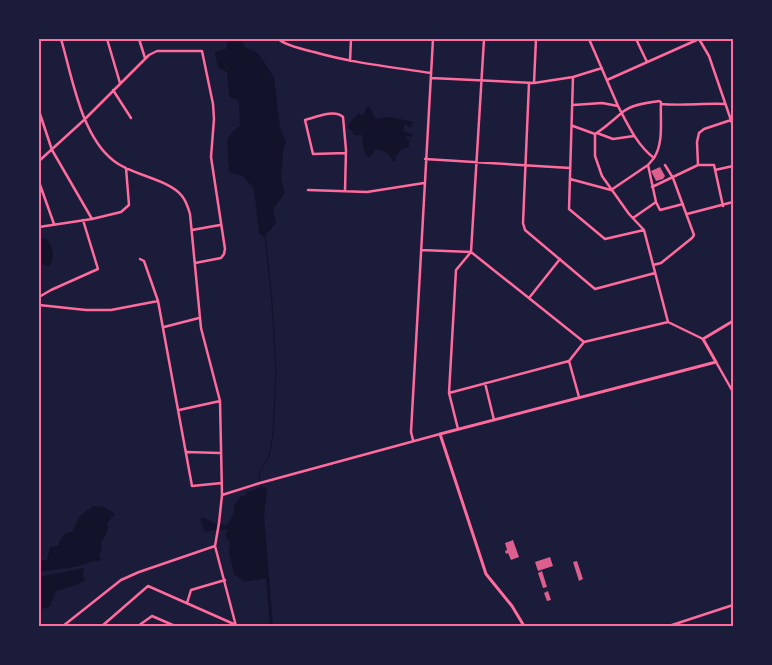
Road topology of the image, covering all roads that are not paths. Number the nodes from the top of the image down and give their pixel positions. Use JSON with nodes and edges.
{"nodes":[{"id":1,"x":61,"y":39,"type":"edge"},
{"id":2,"x":107,"y":39,"type":"edge"},
{"id":3,"x":139,"y":39,"type":"edge"},
{"id":4,"x":278,"y":39,"type":"edge"},
{"id":5,"x":351,"y":39,"type":"edge"},
{"id":6,"x":433,"y":39,"type":"edge"},
{"id":7,"x":484,"y":39,"type":"edge"},
{"id":8,"x":536,"y":39,"type":"edge"},
{"id":9,"x":589,"y":39,"type":"edge"},
{"id":10,"x":636,"y":39,"type":"edge"},
{"id":11,"x":699,"y":39,"type":"edge"},
{"id":12,"x":144,"y":58,"type":"junction"},
{"id":13,"x":350,"y":61,"type":"junction"},
{"id":14,"x":647,"y":63,"type":"junction"},
{"id":15,"x":602,"y":68,"type":"junction"},
{"id":16,"x":431,"y":73,"type":"junction"},
{"id":17,"x":573,"y":77,"type":"junction"},
{"id":18,"x":431,"y":78,"type":"junction"},
{"id":19,"x":607,"y":80,"type":"junction"},
{"id":20,"x":482,"y":81,"type":"junction"},
{"id":21,"x":120,"y":83,"type":"junction"},
{"id":22,"x":529,"y":83,"type":"junction"},
{"id":23,"x":534,"y":83,"type":"junction"},
{"id":24,"x":113,"y":90,"type":"junction"},
{"id":25,"x":661,"y":104,"type":"junction"},
{"id":26,"x":725,"y":104,"type":"junction"},
{"id":27,"x":573,"y":105,"type":"junction"},
{"id":28,"x":618,"y":106,"type":"junction"},
{"id":29,"x":39,"y":111,"type":"edge"},
{"id":30,"x":622,"y":113,"type":"junction"},
{"id":31,"x":131,"y":118,"type":"dead end"},
{"id":32,"x":84,"y":120,"type":"junction"},
{"id":33,"x":731,"y":120,"type":"junction"},
{"id":34,"x":572,"y":126,"type":"junction"},
{"id":35,"x":733,"y":126,"type":"edge"},
{"id":36,"x":596,"y":134,"type":"junction"},
{"id":37,"x":634,"y":136,"type":"junction"},
{"id":38,"x":52,"y":150,"type":"junction"},
{"id":39,"x":346,"y":153,"type":"junction"},
{"id":40,"x":654,"y":158,"type":"junction"},
{"id":41,"x":425,"y":159,"type":"junction"},
{"id":42,"x":39,"y":161,"type":"edge"},
{"id":43,"x":476,"y":162,"type":"junction"},
{"id":44,"x":526,"y":165,"type":"junction"},
{"id":45,"x":665,"y":165,"type":"dead end"},
{"id":46,"x":698,"y":165,"type":"junction"},
{"id":47,"x":648,"y":166,"type":"junction"},
{"id":48,"x":733,"y":166,"type":"edge"},
{"id":49,"x":126,"y":168,"type":"junction"},
{"id":50,"x":570,"y":168,"type":"junction"},
{"id":51,"x":715,"y":170,"type":"junction"},
{"id":52,"x":673,"y":178,"type":"junction"},
{"id":53,"x":570,"y":179,"type":"junction"},
{"id":54,"x":39,"y":182,"type":"edge"},
{"id":55,"x":424,"y":183,"type":"junction"},
{"id":56,"x":652,"y":187,"type":"junction"},
{"id":57,"x":308,"y":190,"type":"dead end"},
{"id":58,"x":611,"y":190,"type":"junction"},
{"id":59,"x":345,"y":191,"type":"junction"},
{"id":60,"x":656,"y":202,"type":"junction"},
{"id":61,"x":733,"y":202,"type":"edge"},
{"id":62,"x":683,"y":204,"type":"junction"},
{"id":63,"x":723,"y":206,"type":"junction"},
{"id":64,"x":687,"y":214,"type":"junction"},
{"id":65,"x":633,"y":218,"type":"junction"},
{"id":66,"x":92,"y":219,"type":"junction"},
{"id":67,"x":83,"y":220,"type":"junction"},
{"id":68,"x":54,"y":224,"type":"junction"},
{"id":69,"x":220,"y":225,"type":"junction"},
{"id":70,"x":39,"y":227,"type":"edge"},
{"id":71,"x":192,"y":230,"type":"junction"},
{"id":72,"x":644,"y":230,"type":"junction"},
{"id":73,"x":421,"y":250,"type":"junction"},
{"id":74,"x":471,"y":252,"type":"junction"},
{"id":75,"x":140,"y":259,"type":"dead end"},
{"id":76,"x":560,"y":260,"type":"junction"},
{"id":77,"x":195,"y":263,"type":"junction"},
{"id":78,"x":653,"y":265,"type":"junction"},
{"id":79,"x":655,"y":273,"type":"junction"},
{"id":80,"x":39,"y":297,"type":"edge"},
{"id":81,"x":528,"y":298,"type":"junction"},
{"id":82,"x":158,"y":301,"type":"junction"},
{"id":83,"x":39,"y":305,"type":"edge"},
{"id":84,"x":199,"y":318,"type":"junction"},
{"id":85,"x":668,"y":322,"type":"junction"},
{"id":86,"x":733,"y":322,"type":"edge"},
{"id":87,"x":164,"y":327,"type":"junction"},
{"id":88,"x":703,"y":339,"type":"junction"},
{"id":89,"x":584,"y":342,"type":"junction"},
{"id":90,"x":569,"y":361,"type":"junction"},
{"id":91,"x":716,"y":362,"type":"junction"},
{"id":92,"x":485,"y":383,"type":"junction"},
{"id":93,"x":733,"y":392,"type":"edge"},
{"id":94,"x":449,"y":393,"type":"junction"},
{"id":95,"x":580,"y":397,"type":"junction"},
{"id":96,"x":220,"y":401,"type":"junction"},
{"id":97,"x":179,"y":410,"type":"junction"},
{"id":98,"x":494,"y":420,"type":"junction"},
{"id":99,"x":458,"y":429,"type":"junction"},
{"id":100,"x":440,"y":434,"type":"junction"},
{"id":101,"x":413,"y":440,"type":"junction"},
{"id":102,"x":187,"y":452,"type":"junction"},
{"id":103,"x":221,"y":453,"type":"junction"},
{"id":104,"x":222,"y":483,"type":"junction"},
{"id":105,"x":222,"y":495,"type":"junction"},
{"id":106,"x":215,"y":546,"type":"junction"},
{"id":107,"x":225,"y":580,"type":"junction"},
{"id":108,"x":187,"y":603,"type":"junction"},
{"id":109,"x":733,"y":605,"type":"edge"},
{"id":110,"x":63,"y":626,"type":"edge"},
{"id":111,"x":102,"y":626,"type":"edge"},
{"id":112,"x":138,"y":626,"type":"edge"},
{"id":113,"x":175,"y":626,"type":"edge"},
{"id":114,"x":236,"y":626,"type":"edge"},
{"id":115,"x":524,"y":626,"type":"edge"},
{"id":116,"x":668,"y":626,"type":"edge"}],
"edges":[{"from":1,"to":32,"type":"street"},
{"from":2,"to":21,"type":"street"},
{"from":3,"to":12,"type":"street"},
{"from":4,"to":13,"type":"street"},
{"from":5,"to":13,"type":"street"},
{"from":6,"to":16,"type":"street"},
{"from":7,"to":20,"type":"street"},
{"from":8,"to":23,"type":"street"},
{"from":9,"to":15,"type":"street"},
{"from":10,"to":14,"type":"street"},
{"from":11,"to":14,"type":"street"},
{"from":11,"to":26,"type":"street"},
{"from":12,"to":21,"type":"street"},
{"from":12,"to":69,"type":"street"},
{"from":13,"to":16,"type":"street"},
{"from":14,"to":19,"type":"street"},
{"from":15,"to":17,"type":"street"},
{"from":15,"to":19,"type":"street"},
{"from":16,"to":18,"type":"street"},
{"from":17,"to":23,"type":"street"},
{"from":17,"to":27,"type":"street"},
{"from":18,"to":20,"type":"street"},
{"from":18,"to":41,"type":"street"},
{"from":19,"to":28,"type":"street"},
{"from":20,"to":22,"type":"street"},
{"from":20,"to":43,"type":"street"},
{"from":21,"to":24,"type":"street"},
{"from":22,"to":23,"type":"street"},
{"from":22,"to":44,"type":"street"},
{"from":24,"to":31,"type":"street"},
{"from":24,"to":32,"type":"street"},
{"from":25,"to":26,"type":"street"},
{"from":25,"to":30,"type":"street"},
{"from":25,"to":40,"type":"street"},
{"from":26,"to":33,"type":"street"},
{"from":27,"to":28,"type":"street"},
{"from":27,"to":34,"type":"street"},
{"from":28,"to":30,"type":"street"},
{"from":29,"to":38,"type":"street"},
{"from":30,"to":36,"type":"street"},
{"from":30,"to":37,"type":"street"},
{"from":32,"to":38,"type":"street"},
{"from":32,"to":49,"type":"street"},
{"from":33,"to":35,"type":"street"},
{"from":33,"to":46,"type":"street"},
{"from":34,"to":36,"type":"street"},
{"from":34,"to":50,"type":"street"},
{"from":36,"to":37,"type":"street"},
{"from":36,"to":58,"type":"street"},
{"from":37,"to":40,"type":"street"},
{"from":38,"to":42,"type":"street"},
{"from":38,"to":66,"type":"street"},
{"from":39,"to":39,"type":"street"},
{"from":39,"to":59,"type":"street"},
{"from":40,"to":47,"type":"street"},
{"from":41,"to":43,"type":"street"},
{"from":41,"to":55,"type":"street"},
{"from":43,"to":44,"type":"street"},
{"from":43,"to":74,"type":"street"},
{"from":44,"to":50,"type":"street"},
{"from":44,"to":76,"type":"street"},
{"from":45,"to":52,"type":"street"},
{"from":46,"to":51,"type":"street"},
{"from":46,"to":52,"type":"street"},
{"from":47,"to":56,"type":"street"},
{"from":47,"to":58,"type":"street"},
{"from":48,"to":51,"type":"street"},
{"from":49,"to":66,"type":"street"},
{"from":49,"to":71,"type":"street"},
{"from":50,"to":53,"type":"street"},
{"from":51,"to":63,"type":"street"},
{"from":52,"to":56,"type":"street"},
{"from":52,"to":62,"type":"street"},
{"from":53,"to":58,"type":"street"},
{"from":53,"to":72,"type":"street"},
{"from":54,"to":68,"type":"street"},
{"from":55,"to":59,"type":"street"},
{"from":55,"to":73,"type":"street"},
{"from":56,"to":60,"type":"street"},
{"from":57,"to":59,"type":"street"},
{"from":58,"to":65,"type":"street"},
{"from":60,"to":62,"type":"street"},
{"from":60,"to":65,"type":"street"},
{"from":61,"to":63,"type":"street"},
{"from":62,"to":64,"type":"street"},
{"from":63,"to":64,"type":"street"},
{"from":64,"to":78,"type":"street"},
{"from":65,"to":72,"type":"street"},
{"from":66,"to":67,"type":"street"},
{"from":67,"to":68,"type":"street"},
{"from":67,"to":80,"type":"street"},
{"from":68,"to":70,"type":"street"},
{"from":69,"to":71,"type":"street"},
{"from":69,"to":77,"type":"street"},
{"from":71,"to":77,"type":"street"},
{"from":72,"to":78,"type":"street"},
{"from":73,"to":74,"type":"street"},
{"from":73,"to":101,"type":"street"},
{"from":74,"to":81,"type":"street"},
{"from":74,"to":94,"type":"street"},
{"from":75,"to":82,"type":"street"},
{"from":76,"to":79,"type":"street"},
{"from":76,"to":81,"type":"street"},
{"from":77,"to":84,"type":"street"},
{"from":78,"to":79,"type":"street"},
{"from":79,"to":85,"type":"street"},
{"from":81,"to":89,"type":"street"},
{"from":82,"to":83,"type":"street"},
{"from":82,"to":87,"type":"street"},
{"from":84,"to":87,"type":"street"},
{"from":84,"to":96,"type":"street"},
{"from":85,"to":88,"type":"street"},
{"from":85,"to":89,"type":"street"},
{"from":86,"to":88,"type":"street"},
{"from":87,"to":97,"type":"street"},
{"from":88,"to":91,"type":"street"},
{"from":89,"to":90,"type":"street"},
{"from":90,"to":92,"type":"street"},
{"from":90,"to":95,"type":"street"},
{"from":91,"to":93,"type":"street"},
{"from":91,"to":95,"type":"street"},
{"from":92,"to":94,"type":"street"},
{"from":92,"to":98,"type":"street"},
{"from":94,"to":99,"type":"street"},
{"from":95,"to":98,"type":"street"},
{"from":96,"to":97,"type":"street"},
{"from":96,"to":103,"type":"street"},
{"from":97,"to":102,"type":"street"},
{"from":98,"to":99,"type":"street"},
{"from":99,"to":100,"type":"street"},
{"from":100,"to":101,"type":"street"},
{"from":100,"to":115,"type":"street"},
{"from":101,"to":105,"type":"street"},
{"from":102,"to":103,"type":"street"},
{"from":102,"to":104,"type":"street"},
{"from":103,"to":104,"type":"street"},
{"from":104,"to":105,"type":"street"},
{"from":105,"to":106,"type":"street"},
{"from":106,"to":107,"type":"street"},
{"from":106,"to":110,"type":"street"},
{"from":107,"to":108,"type":"street"},
{"from":107,"to":114,"type":"street"},
{"from":108,"to":111,"type":"street"},
{"from":108,"to":114,"type":"street"},
{"from":109,"to":116,"type":"street"},
{"from":112,"to":113,"type":"street"}]}
